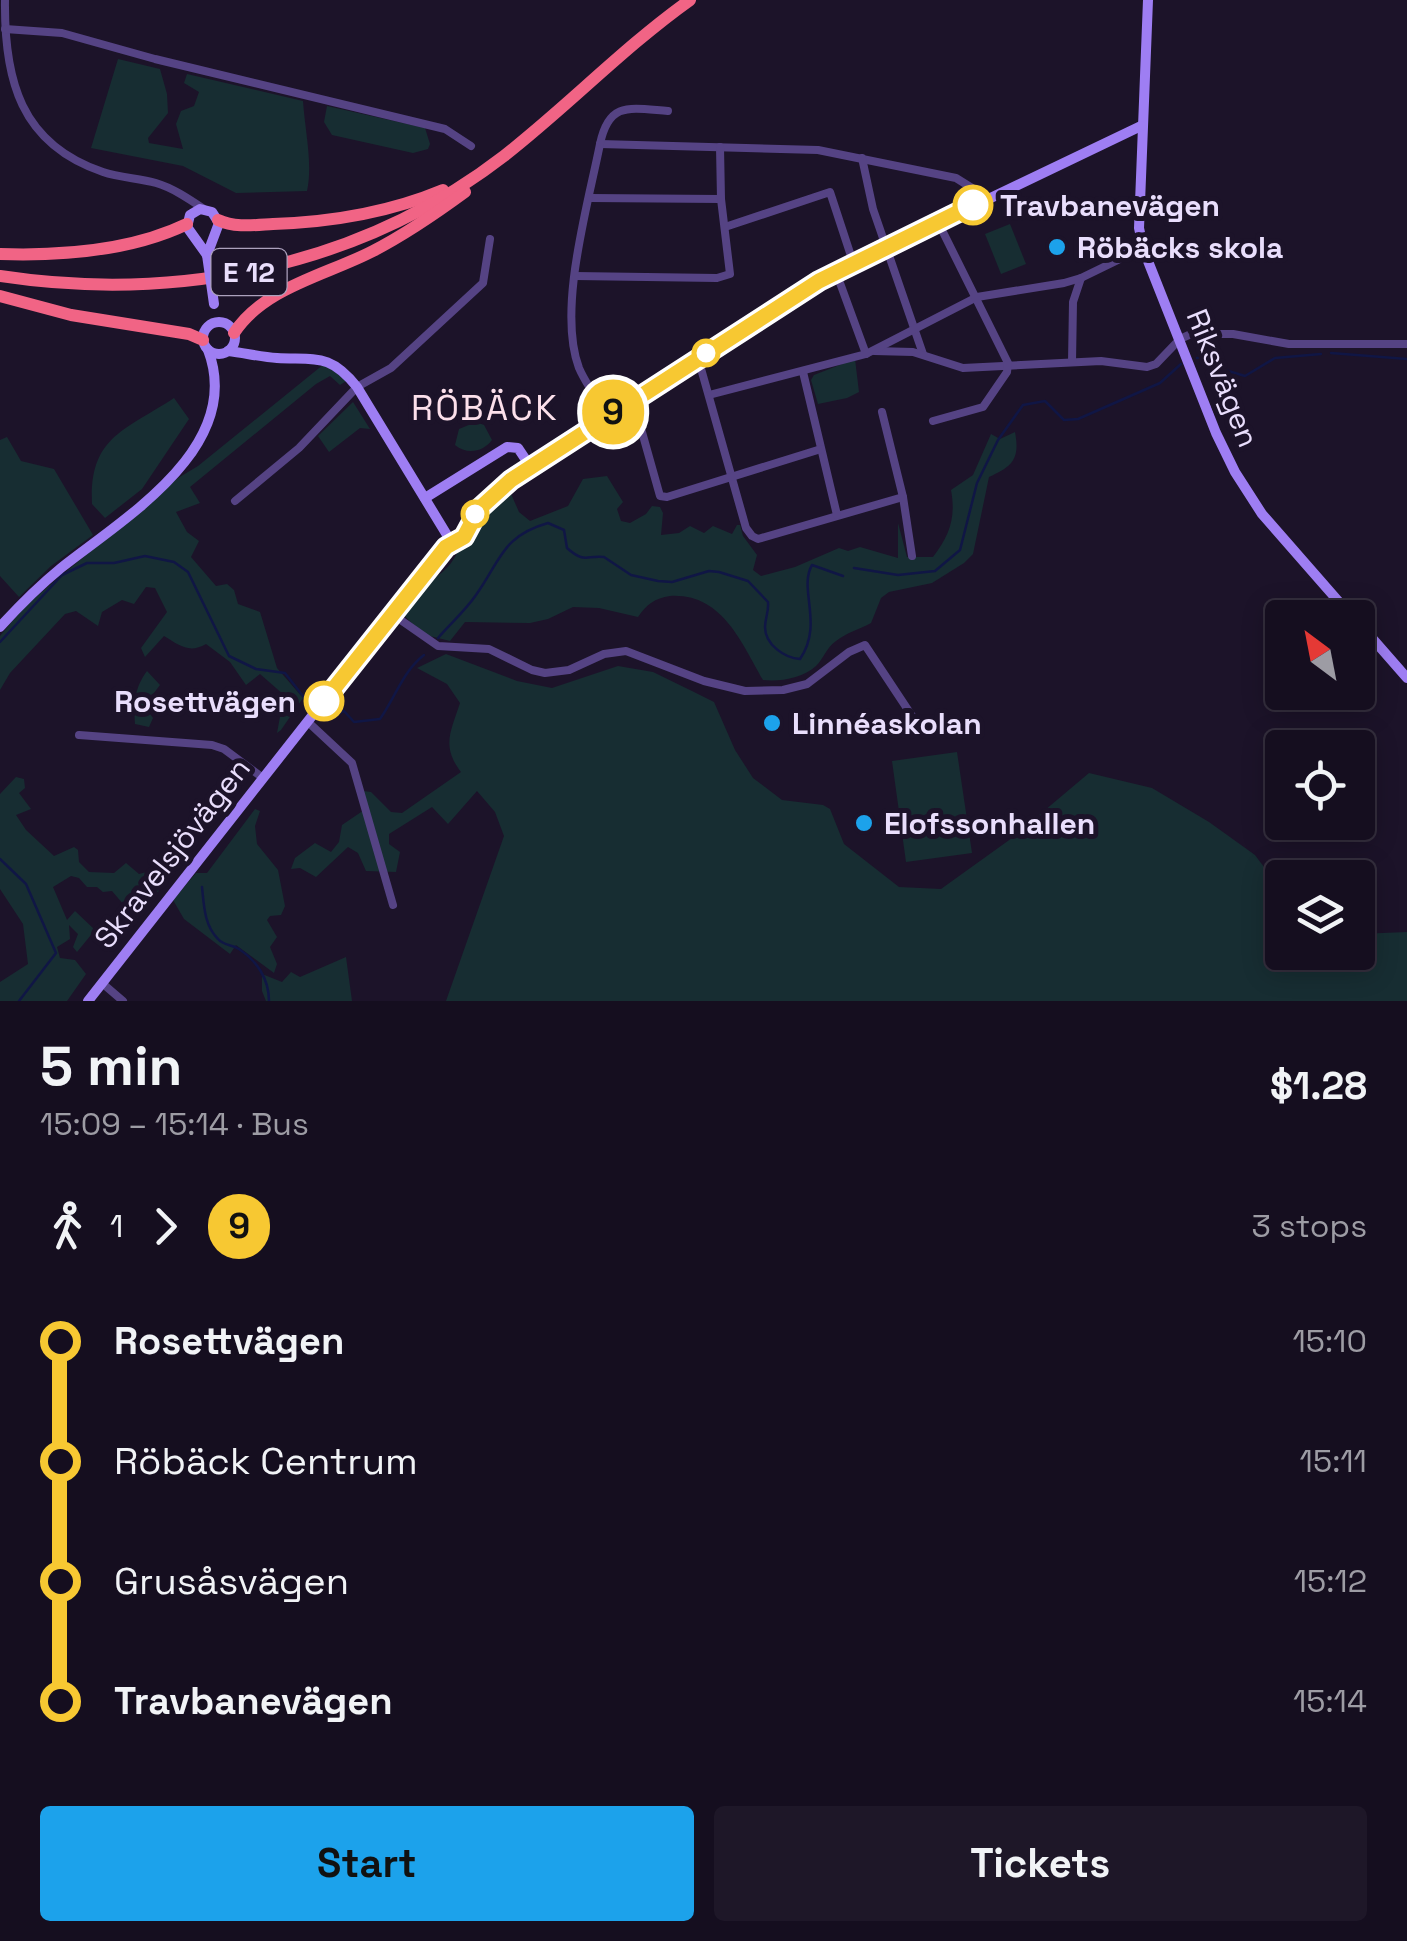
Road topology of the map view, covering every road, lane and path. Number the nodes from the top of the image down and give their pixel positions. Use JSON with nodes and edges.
{"nodes":[{"id":1,"x":5,"y":0,"type":"edge"},
{"id":2,"x":690,"y":0,"type":"edge"},
{"id":3,"x":704,"y":0,"type":"edge"},
{"id":4,"x":1148,"y":0,"type":"edge"},
{"id":5,"x":5,"y":29,"type":"junction"},
{"id":6,"x":668,"y":111,"type":"dead end"},
{"id":7,"x":1141,"y":126,"type":"junction"},
{"id":8,"x":600,"y":144,"type":"junction"},
{"id":9,"x":471,"y":146,"type":"dead end"},
{"id":10,"x":720,"y":147,"type":"junction"},
{"id":11,"x":862,"y":158,"type":"junction"},
{"id":12,"x":477,"y":174,"type":"junction"},
{"id":13,"x":176,"y":192,"type":"junction"},
{"id":14,"x":462,"y":194,"type":"junction"},
{"id":15,"x":590,"y":198,"type":"junction"},
{"id":16,"x":988,"y":198,"type":"junction"},
{"id":17,"x":721,"y":199,"type":"junction"},
{"id":18,"x":204,"y":209,"type":"junction"},
{"id":19,"x":188,"y":219,"type":"junction"},
{"id":20,"x":218,"y":220,"type":"junction"},
{"id":21,"x":938,"y":222,"type":"junction"},
{"id":22,"x":725,"y":228,"type":"junction"},
{"id":23,"x":490,"y":239,"type":"dead end"},
{"id":24,"x":1141,"y":240,"type":"junction"},
{"id":25,"x":886,"y":247,"type":"junction"},
{"id":26,"x":0,"y":254,"type":"edge"},
{"id":27,"x":207,"y":255,"type":"junction"},
{"id":28,"x":853,"y":262,"type":"junction"},
{"id":29,"x":836,"y":272,"type":"junction"},
{"id":30,"x":574,"y":276,"type":"junction"},
{"id":31,"x":1081,"y":278,"type":"junction"},
{"id":32,"x":0,"y":279,"type":"edge"},
{"id":33,"x":0,"y":296,"type":"edge"},
{"id":34,"x":977,"y":297,"type":"junction"},
{"id":35,"x":214,"y":304,"type":"junction"},
{"id":36,"x":210,"y":325,"type":"junction"},
{"id":37,"x":915,"y":330,"type":"junction"},
{"id":38,"x":1180,"y":340,"type":"junction"},
{"id":39,"x":229,"y":341,"type":"junction"},
{"id":40,"x":1407,"y":344,"type":"edge"},
{"id":41,"x":205,"y":345,"type":"junction"},
{"id":42,"x":870,"y":352,"type":"junction"},
{"id":43,"x":923,"y":354,"type":"junction"},
{"id":44,"x":698,"y":358,"type":"junction"},
{"id":45,"x":1072,"y":362,"type":"junction"},
{"id":46,"x":1008,"y":363,"type":"junction"},
{"id":47,"x":802,"y":372,"type":"junction"},
{"id":48,"x":215,"y":374,"type":"junction"},
{"id":49,"x":357,"y":387,"type":"junction"},
{"id":50,"x":709,"y":395,"type":"junction"},
{"id":51,"x":633,"y":400,"type":"junction"},
{"id":52,"x":882,"y":412,"type":"dead end"},
{"id":53,"x":608,"y":415,"type":"junction"},
{"id":54,"x":933,"y":421,"type":"dead end"},
{"id":55,"x":821,"y":450,"type":"junction"},
{"id":56,"x":530,"y":466,"type":"junction"},
{"id":57,"x":731,"y":478,"type":"junction"},
{"id":58,"x":903,"y":497,"type":"junction"},
{"id":59,"x":425,"y":498,"type":"junction"},
{"id":60,"x":235,"y":501,"type":"dead end"},
{"id":61,"x":837,"y":514,"type":"junction"},
{"id":62,"x":446,"y":547,"type":"junction"},
{"id":63,"x":912,"y":556,"type":"dead end"},
{"id":64,"x":1339,"y":600,"type":"edge"},
{"id":65,"x":392,"y":614,"type":"junction"},
{"id":66,"x":0,"y":627,"type":"edge"},
{"id":67,"x":1375,"y":642,"type":"edge"},
{"id":68,"x":1407,"y":678,"type":"edge"},
{"id":69,"x":308,"y":722,"type":"junction"},
{"id":70,"x":920,"y":728,"type":"dead end"},
{"id":71,"x":80,"y":734,"type":"dead end"},
{"id":72,"x":263,"y":778,"type":"junction"},
{"id":73,"x":393,"y":905,"type":"dead end"},
{"id":74,"x":102,"y":983,"type":"junction"},
{"id":75,"x":88,"y":1001,"type":"edge"},
{"id":76,"x":123,"y":1001,"type":"edge"}],
"edges":[{"from":1,"to":5,"type":"street"},
{"from":2,"to":12,"type":"highway","number":"E 12"},
{"from":3,"to":14,"type":"highway","number":"E 12"},
{"from":4,"to":7,"type":"street","name":"Riksvägen"},
{"from":5,"to":9,"type":"street"},
{"from":5,"to":13,"type":"street"},
{"from":6,"to":8,"type":"street"},
{"from":7,"to":16,"type":"street","name":"Skravelsjövägen"},
{"from":7,"to":24,"type":"street","name":"Riksvägen"},
{"from":8,"to":10,"type":"street"},
{"from":8,"to":15,"type":"street"},
{"from":10,"to":11,"type":"street"},
{"from":10,"to":17,"type":"street"},
{"from":11,"to":16,"type":"street"},
{"from":11,"to":25,"type":"street"},
{"from":12,"to":20,"type":"highway"},
{"from":12,"to":32,"type":"highway","number":"E 12"},
{"from":13,"to":18,"type":"street"},
{"from":13,"to":19,"type":"street"},
{"from":14,"to":32,"type":"highway","number":"E 12"},
{"from":14,"to":39,"type":"highway"},
{"from":15,"to":17,"type":"street"},
{"from":15,"to":30,"type":"street"},
{"from":16,"to":21,"type":"street","name":"Skravelsjövägen"},
{"from":17,"to":22,"type":"street"},
{"from":18,"to":19,"type":"street"},
{"from":18,"to":20,"type":"street"},
{"from":19,"to":26,"type":"highway"},
{"from":19,"to":27,"type":"street"},
{"from":20,"to":27,"type":"street"},
{"from":21,"to":25,"type":"street","name":"Skravelsjövägen"},
{"from":21,"to":34,"type":"street"},
{"from":22,"to":28,"type":"street"},
{"from":22,"to":30,"type":"street"},
{"from":23,"to":49,"type":"street"},
{"from":24,"to":31,"type":"street"},
{"from":24,"to":38,"type":"street","name":"Riksvägen"},
{"from":25,"to":28,"type":"street","name":"Skravelsjövägen"},
{"from":25,"to":37,"type":"street"},
{"from":27,"to":35,"type":"street","bridge":true},
{"from":28,"to":29,"type":"street","name":"Skravelsjövägen"},
{"from":29,"to":42,"type":"street"},
{"from":29,"to":44,"type":"street","name":"Skravelsjövägen"},
{"from":30,"to":53,"type":"street"},
{"from":31,"to":34,"type":"street"},
{"from":31,"to":45,"type":"street"},
{"from":33,"to":41,"type":"highway"},
{"from":34,"to":37,"type":"street"},
{"from":34,"to":46,"type":"street"},
{"from":35,"to":36,"type":"street"},
{"from":35,"to":39,"type":"street"},
{"from":36,"to":39,"type":"street"},
{"from":36,"to":41,"type":"street"},
{"from":37,"to":42,"type":"street"},
{"from":37,"to":43,"type":"street"},
{"from":38,"to":40,"type":"street"},
{"from":38,"to":45,"type":"street"},
{"from":38,"to":64,"type":"street","name":"Riksvägen"},
{"from":39,"to":41,"type":"street"},
{"from":39,"to":48,"type":"street"},
{"from":39,"to":49,"type":"street"},
{"from":41,"to":48,"type":"street"},
{"from":42,"to":43,"type":"street"},
{"from":42,"to":47,"type":"street"},
{"from":43,"to":46,"type":"street"},
{"from":44,"to":50,"type":"street"},
{"from":44,"to":51,"type":"street","name":"Skravelsjövägen"},
{"from":45,"to":46,"type":"street"},
{"from":46,"to":54,"type":"street"},
{"from":47,"to":50,"type":"street"},
{"from":47,"to":55,"type":"street"},
{"from":48,"to":66,"type":"street"},
{"from":49,"to":59,"type":"street"},
{"from":49,"to":60,"type":"street"},
{"from":50,"to":57,"type":"street"},
{"from":51,"to":53,"type":"street","name":"Skravelsjövägen"},
{"from":51,"to":57,"type":"street"},
{"from":52,"to":58,"type":"street"},
{"from":53,"to":56,"type":"street","name":"Skravelsjövägen"},
{"from":55,"to":57,"type":"street"},
{"from":55,"to":61,"type":"street"},
{"from":56,"to":59,"type":"street"},
{"from":56,"to":62,"type":"street","name":"Skravelsjövägen"},
{"from":57,"to":61,"type":"street"},
{"from":58,"to":61,"type":"street"},
{"from":58,"to":63,"type":"street"},
{"from":59,"to":62,"type":"street"},
{"from":62,"to":65,"type":"street","name":"Skravelsjövägen"},
{"from":65,"to":69,"type":"street","name":"Skravelsjövägen"},
{"from":65,"to":70,"type":"street"},
{"from":67,"to":68,"type":"street","name":"Riksvägen"},
{"from":69,"to":72,"type":"street","name":"Skravelsjövägen"},
{"from":69,"to":73,"type":"street"},
{"from":71,"to":72,"type":"street"},
{"from":72,"to":74,"type":"street","name":"Skravelsjövägen"},
{"from":74,"to":75,"type":"street","name":"Skravelsjövägen"},
{"from":74,"to":76,"type":"street"}]}
